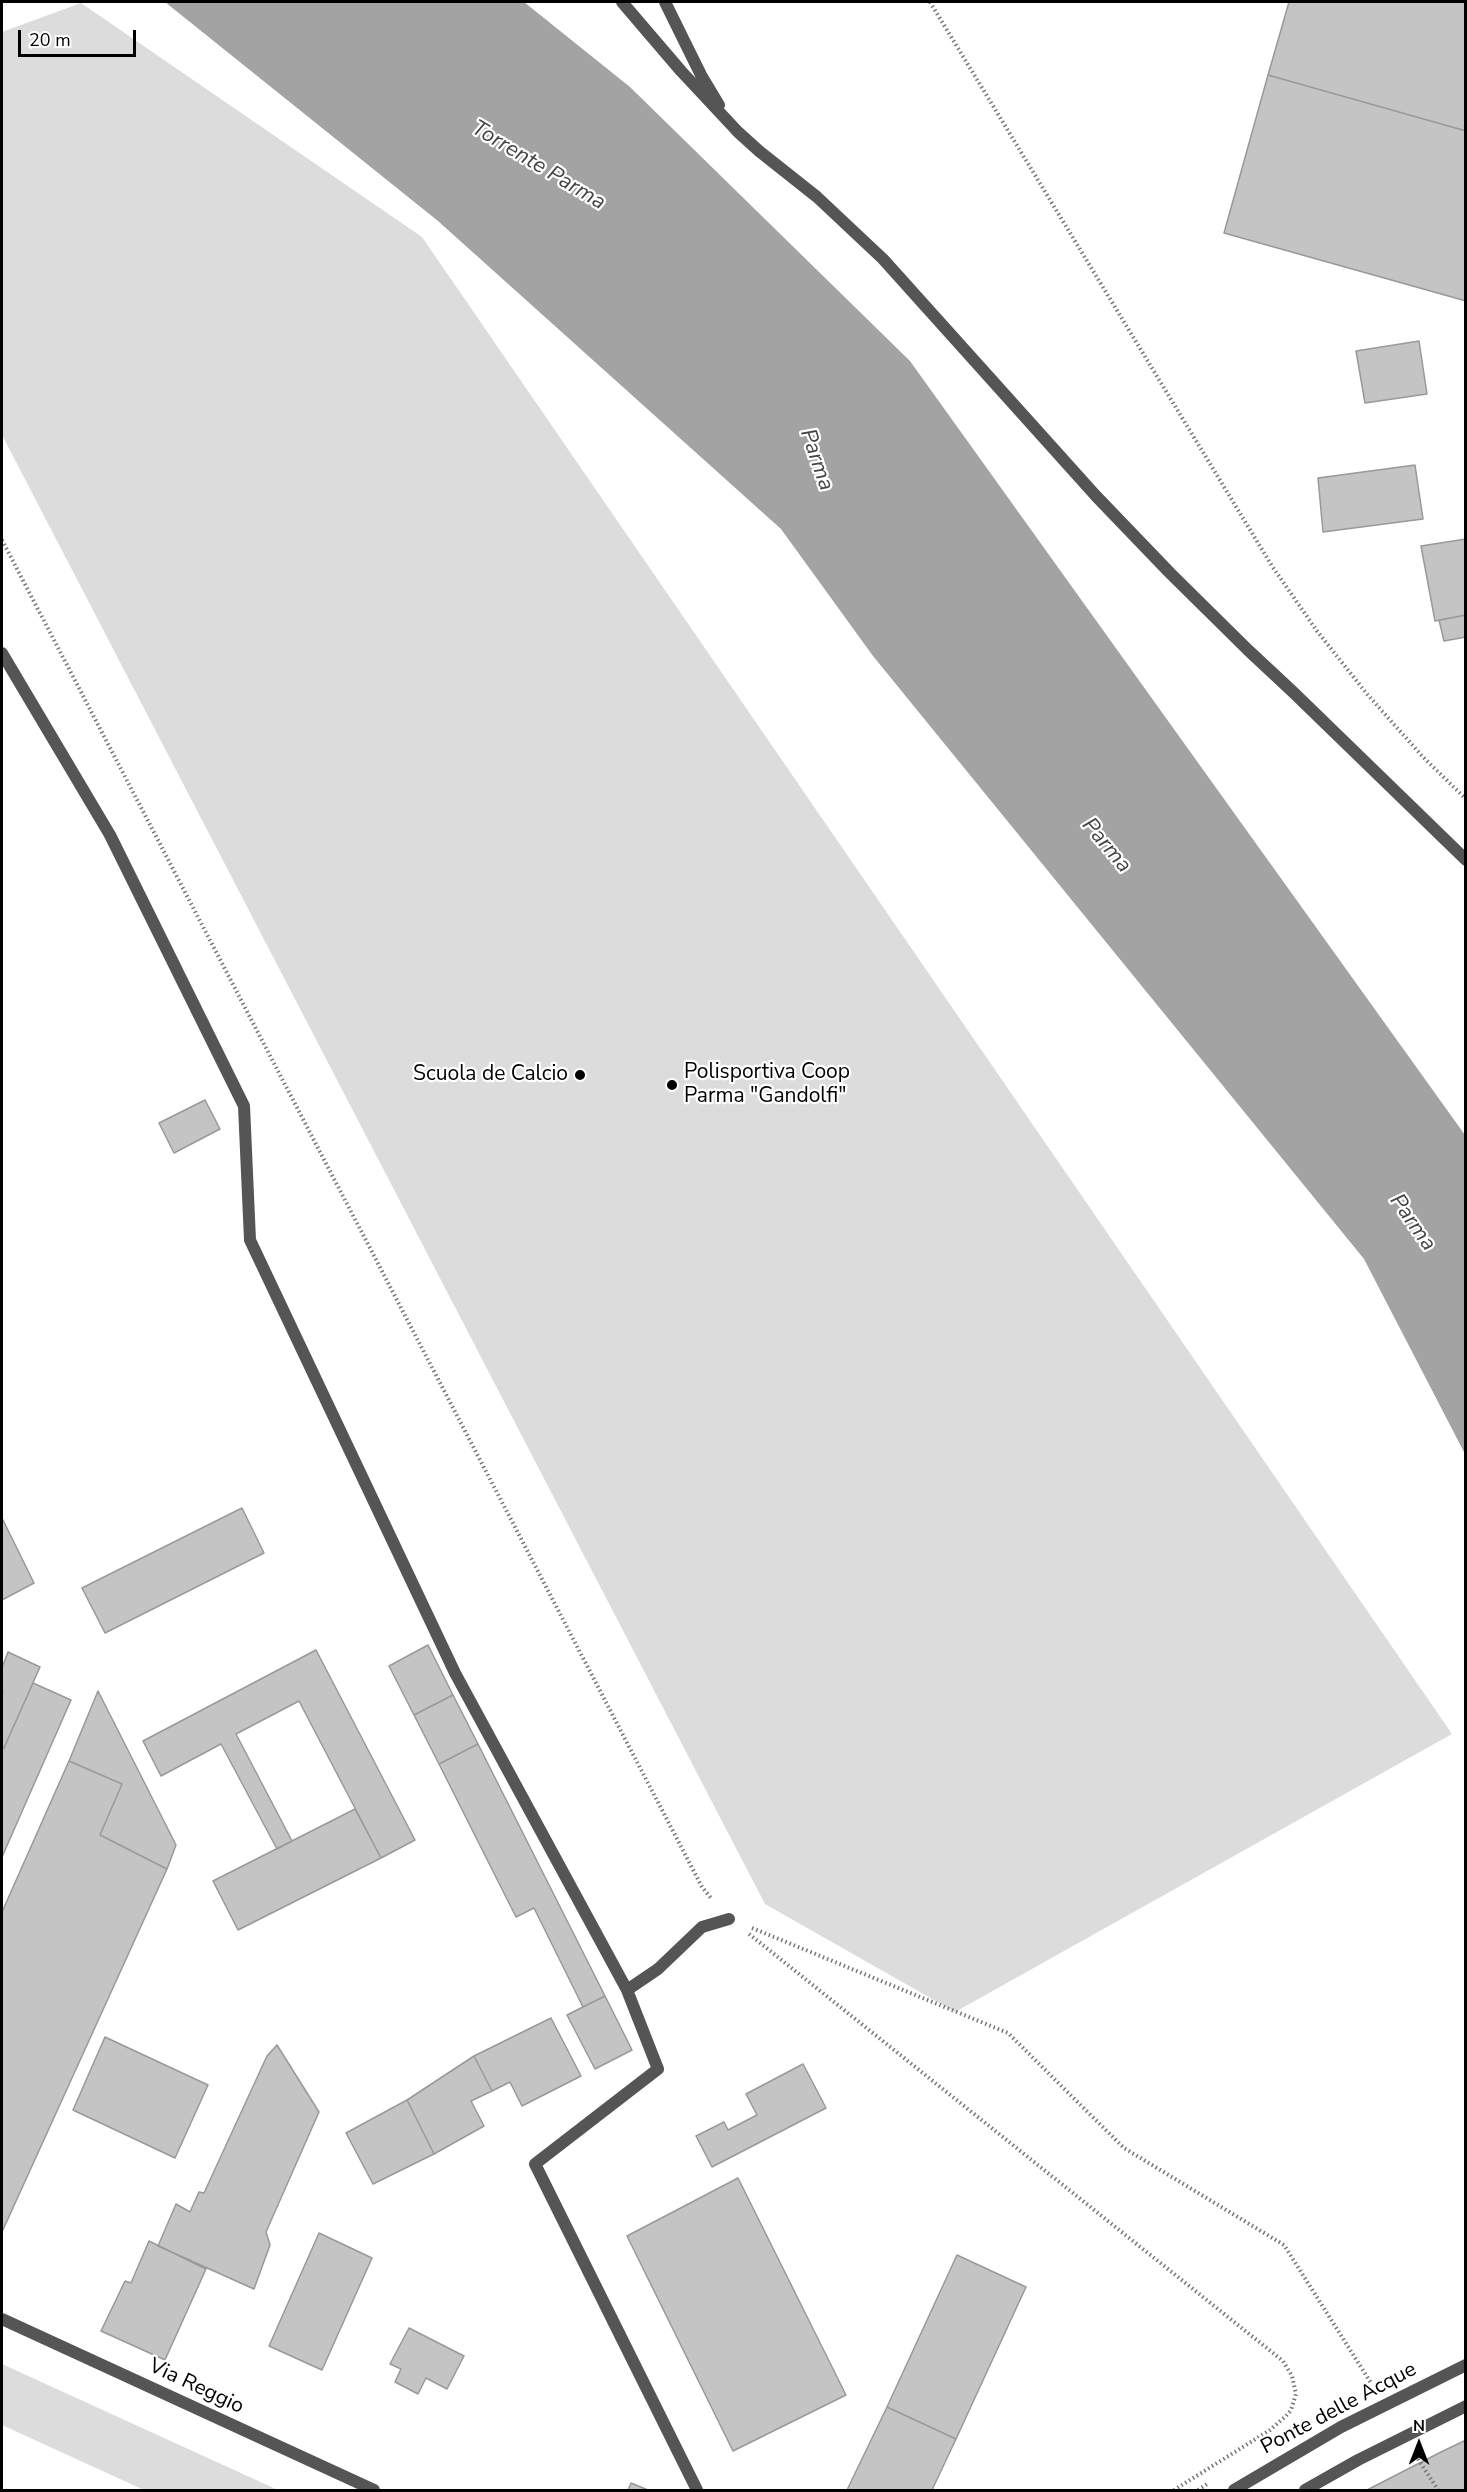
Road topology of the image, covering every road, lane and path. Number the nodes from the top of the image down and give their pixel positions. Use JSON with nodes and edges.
{"nodes":[{"id":1,"x":622,"y":2,"type":"edge"},
{"id":2,"x":665,"y":2,"type":"edge"},
{"id":3,"x":930,"y":2,"type":"edge"},
{"id":4,"x":759,"y":151,"type":"junction"},
{"id":5,"x":2,"y":540,"type":"edge"},
{"id":6,"x":2,"y":653,"type":"edge"},
{"id":7,"x":1466,"y":799,"type":"edge"},
{"id":8,"x":1466,"y":860,"type":"edge"},
{"id":9,"x":729,"y":1919,"type":"junction"},
{"id":10,"x":627,"y":1990,"type":"junction"},
{"id":11,"x":2,"y":2319,"type":"edge"},
{"id":12,"x":1466,"y":2365,"type":"edge"},
{"id":13,"x":1376,"y":2392,"type":"dead end"},
{"id":14,"x":1466,"y":2406,"type":"edge"},
{"id":15,"x":1413,"y":2451,"type":"dead end"},
{"id":16,"x":374,"y":2490,"type":"edge"},
{"id":17,"x":698,"y":2490,"type":"edge"},
{"id":18,"x":1174,"y":2490,"type":"edge"},
{"id":19,"x":1234,"y":2490,"type":"edge"},
{"id":20,"x":1305,"y":2490,"type":"edge"},
{"id":21,"x":1438,"y":2490,"type":"edge"}],
"edges":[{"from":1,"to":4,"type":"street"},
{"from":2,"to":4,"type":"street"},
{"from":3,"to":7,"type":"path"},
{"from":4,"to":8,"type":"street"},
{"from":5,"to":9,"type":"path"},
{"from":6,"to":10,"type":"street"},
{"from":9,"to":10,"type":"street"},
{"from":9,"to":13,"type":"path"},
{"from":9,"to":18,"type":"path"},
{"from":10,"to":17,"type":"street"},
{"from":11,"to":16,"type":"street","name":"Via Reggio"},
{"from":12,"to":19,"type":"street","name":"Ponte delle Acque"},
{"from":14,"to":20,"type":"street"},
{"from":15,"to":21,"type":"path"}]}
